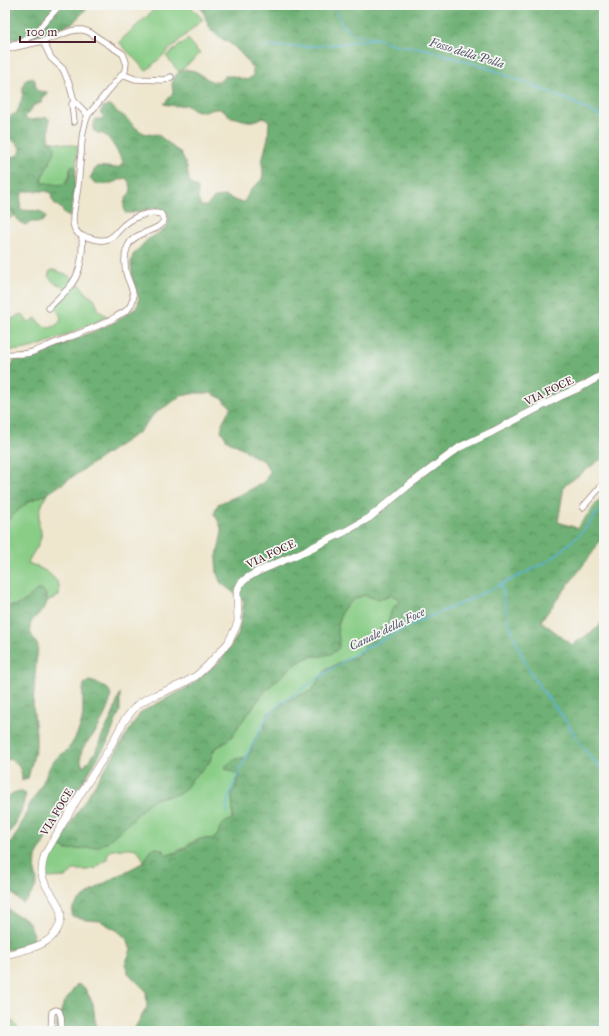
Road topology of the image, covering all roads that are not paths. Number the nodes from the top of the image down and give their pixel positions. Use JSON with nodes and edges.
{"nodes":[{"id":1,"x":60,"y":5,"type":"edge"},
{"id":2,"x":43,"y":41,"type":"junction"},
{"id":3,"x":5,"y":46,"type":"edge"},
{"id":4,"x":5,"y":50,"type":"edge"},
{"id":5,"x":122,"y":74,"type":"junction"},
{"id":6,"x":171,"y":77,"type":"dead end"},
{"id":7,"x":74,"y":101,"type":"junction"},
{"id":8,"x":88,"y":115,"type":"junction"},
{"id":9,"x":74,"y":122,"type":"dead end"},
{"id":10,"x":82,"y":236,"type":"junction"},
{"id":11,"x":49,"y":308,"type":"dead end"},
{"id":12,"x":5,"y":355,"type":"edge"},
{"id":13,"x":604,"y":374,"type":"edge"},
{"id":14,"x":604,"y":483,"type":"edge"},
{"id":15,"x":583,"y":507,"type":"dead end"},
{"id":16,"x":5,"y":955,"type":"edge"},
{"id":17,"x":51,"y":1031,"type":"edge"},
{"id":18,"x":62,"y":1031,"type":"edge"}],
"edges":[{"from":1,"to":3,"type":"street"},
{"from":2,"to":4,"type":"street"},
{"from":2,"to":5,"type":"street"},
{"from":2,"to":7,"type":"street"},
{"from":5,"to":6,"type":"street"},
{"from":5,"to":8,"type":"street"},
{"from":7,"to":8,"type":"street"},
{"from":7,"to":9,"type":"street"},
{"from":8,"to":10,"type":"street"},
{"from":10,"to":11,"type":"street"},
{"from":10,"to":12,"type":"street"},
{"from":13,"to":16,"type":"main road","name":"VIA FOCE"},
{"from":14,"to":15,"type":"street"},
{"from":17,"to":18,"type":"street"}]}
